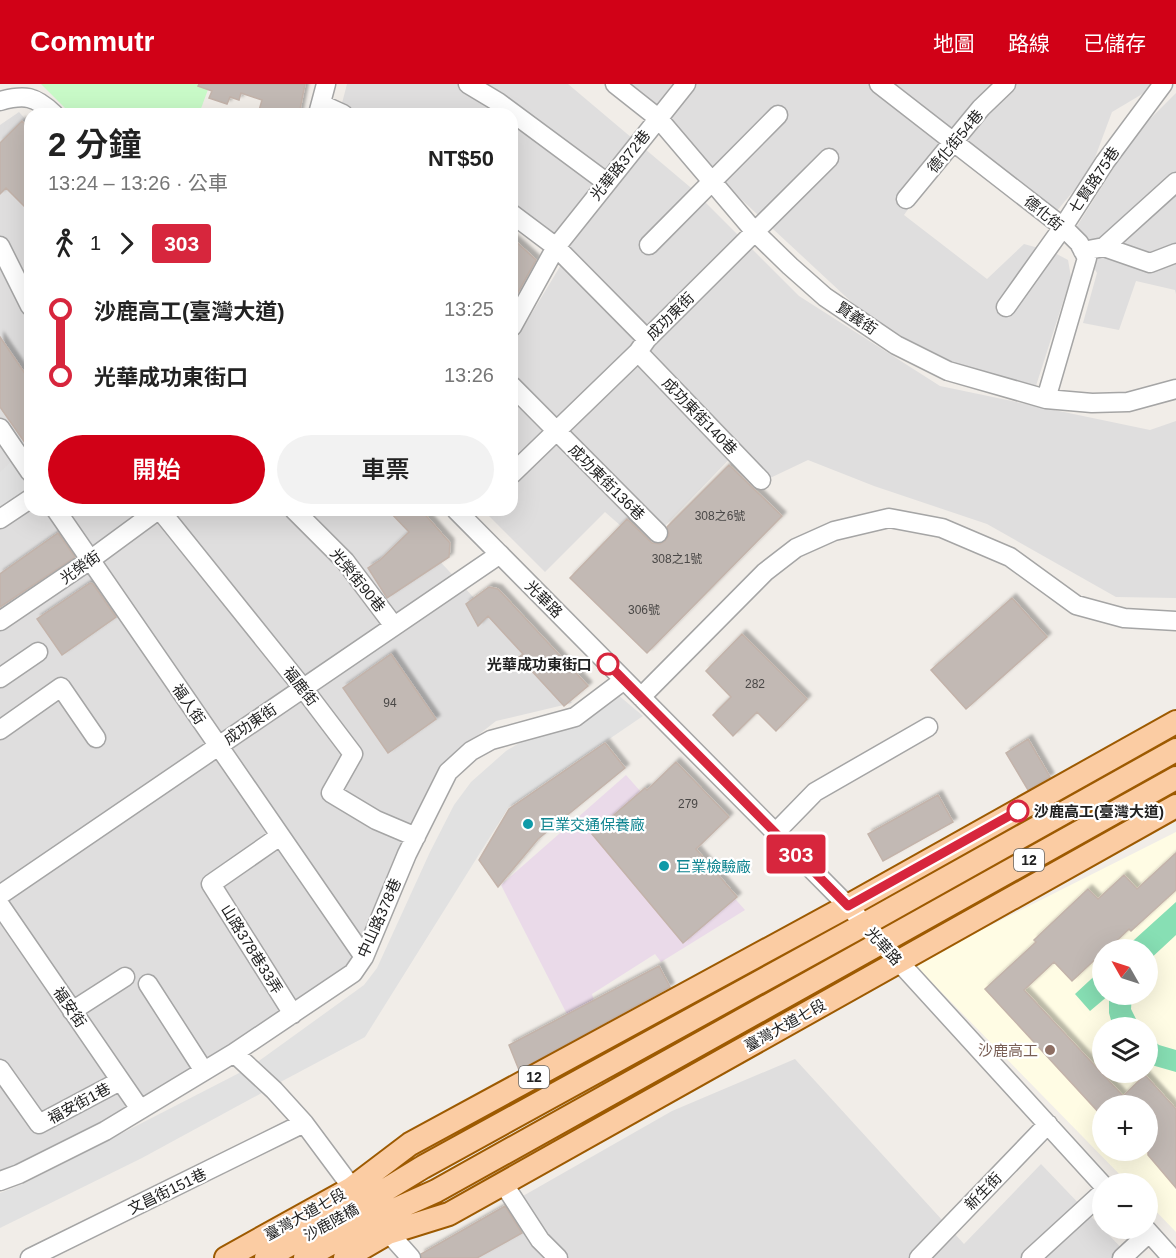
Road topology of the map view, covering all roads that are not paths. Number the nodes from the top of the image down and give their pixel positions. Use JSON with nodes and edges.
{"nodes":[{"id":1,"x":326,"y":84,"type":"edge"},
{"id":2,"x":468,"y":84,"type":"edge"},
{"id":3,"x":615,"y":84,"type":"edge"},
{"id":4,"x":686,"y":84,"type":"edge"},
{"id":5,"x":879,"y":84,"type":"edge"},
{"id":6,"x":1006,"y":84,"type":"edge"},
{"id":7,"x":1163,"y":84,"type":"edge"},
{"id":8,"x":0,"y":101,"type":"edge"},
{"id":9,"x":46,"y":108,"type":"edge"},
{"id":10,"x":319,"y":108,"type":"edge"},
{"id":11,"x":506,"y":108,"type":"edge"},
{"id":12,"x":778,"y":115,"type":"dead end"},
{"id":13,"x":518,"y":117,"type":"edge"},
{"id":14,"x":658,"y":118,"type":"junction"},
{"id":15,"x":954,"y":141,"type":"junction"},
{"id":16,"x":829,"y":158,"type":"dead end"},
{"id":17,"x":606,"y":182,"type":"junction"},
{"id":18,"x":712,"y":182,"type":"junction"},
{"id":19,"x":1176,"y":182,"type":"edge"},
{"id":20,"x":906,"y":200,"type":"dead end"},
{"id":21,"x":518,"y":218,"type":"edge"},
{"id":22,"x":1063,"y":227,"type":"junction"},
{"id":23,"x":755,"y":232,"type":"junction"},
{"id":24,"x":650,"y":245,"type":"dead end"},
{"id":25,"x":0,"y":246,"type":"edge"},
{"id":26,"x":556,"y":247,"type":"junction"},
{"id":27,"x":1104,"y":247,"type":"junction"},
{"id":28,"x":1083,"y":251,"type":"junction"},
{"id":29,"x":1176,"y":253,"type":"edge"},
{"id":30,"x":24,"y":294,"type":"edge"},
{"id":31,"x":1006,"y":307,"type":"dead end"},
{"id":32,"x":518,"y":316,"type":"edge"},
{"id":33,"x":642,"y":346,"type":"junction"},
{"id":34,"x":1176,"y":389,"type":"edge"},
{"id":35,"x":518,"y":392,"type":"edge"},
{"id":36,"x":1046,"y":399,"type":"junction"},
{"id":37,"x":0,"y":428,"type":"edge"},
{"id":38,"x":556,"y":430,"type":"junction"},
{"id":39,"x":24,"y":463,"type":"edge"},
{"id":40,"x":518,"y":468,"type":"edge"},
{"id":41,"x":761,"y":480,"type":"dead end"},
{"id":42,"x":24,"y":503,"type":"edge"},
{"id":43,"x":60,"y":516,"type":"edge"},
{"id":44,"x":151,"y":516,"type":"edge"},
{"id":45,"x":164,"y":516,"type":"edge"},
{"id":46,"x":300,"y":516,"type":"edge"},
{"id":47,"x":468,"y":516,"type":"edge"},
{"id":48,"x":0,"y":519,"type":"edge"},
{"id":49,"x":658,"y":533,"type":"dead end"},
{"id":50,"x":500,"y":554,"type":"junction"},
{"id":51,"x":90,"y":560,"type":"junction"},
{"id":52,"x":0,"y":621,"type":"edge"},
{"id":53,"x":1176,"y":621,"type":"edge"},
{"id":54,"x":394,"y":626,"type":"junction"},
{"id":55,"x":38,"y":652,"type":"dead end"},
{"id":56,"x":0,"y":678,"type":"edge"},
{"id":57,"x":624,"y":680,"type":"junction"},
{"id":58,"x":303,"y":688,"type":"junction"},
{"id":59,"x":641,"y":697,"type":"junction"},
{"id":60,"x":1176,"y":722,"type":"edge"},
{"id":61,"x":928,"y":727,"type":"dead end"},
{"id":62,"x":0,"y":730,"type":"edge"},
{"id":63,"x":96,"y":738,"type":"dead end"},
{"id":64,"x":218,"y":746,"type":"junction"},
{"id":65,"x":1176,"y":750,"type":"edge"},
{"id":66,"x":1176,"y":778,"type":"edge"},
{"id":67,"x":1176,"y":806,"type":"edge"},
{"id":68,"x":775,"y":832,"type":"junction"},
{"id":69,"x":280,"y":836,"type":"junction"},
{"id":70,"x":416,"y":837,"type":"junction"},
{"id":71,"x":878,"y":889,"type":"junction"},
{"id":72,"x":0,"y":895,"type":"edge"},
{"id":73,"x":0,"y":905,"type":"edge"},
{"id":74,"x":848,"y":906,"type":"junction"},
{"id":75,"x":865,"y":924,"type":"junction"},
{"id":76,"x":881,"y":943,"type":"junction"},
{"id":77,"x":364,"y":957,"type":"junction"},
{"id":78,"x":898,"y":962,"type":"junction"},
{"id":79,"x":125,"y":977,"type":"dead end"},
{"id":80,"x":148,"y":984,"type":"dead end"},
{"id":81,"x":72,"y":1011,"type":"junction"},
{"id":82,"x":293,"y":1014,"type":"junction"},
{"id":83,"x":234,"y":1053,"type":"junction"},
{"id":84,"x":204,"y":1071,"type":"junction"},
{"id":85,"x":1,"y":1072,"type":"edge"},
{"id":86,"x":120,"y":1081,"type":"junction"},
{"id":87,"x":140,"y":1109,"type":"junction"},
{"id":88,"x":304,"y":1123,"type":"junction"},
{"id":89,"x":1048,"y":1124,"type":"junction"},
{"id":90,"x":1092,"y":1173,"type":"edge"},
{"id":91,"x":0,"y":1181,"type":"edge"},
{"id":92,"x":503,"y":1183,"type":"junction"},
{"id":93,"x":1092,"y":1202,"type":"edge"},
{"id":94,"x":370,"y":1211,"type":"junction"},
{"id":95,"x":1140,"y":1239,"type":"edge"},
{"id":96,"x":1154,"y":1239,"type":"edge"},
{"id":97,"x":30,"y":1258,"type":"edge"},
{"id":98,"x":226,"y":1258,"type":"edge"},
{"id":99,"x":266,"y":1258,"type":"edge"},
{"id":100,"x":305,"y":1258,"type":"edge"},
{"id":101,"x":345,"y":1258,"type":"edge"},
{"id":102,"x":411,"y":1258,"type":"edge"},
{"id":103,"x":558,"y":1258,"type":"edge"},
{"id":104,"x":919,"y":1258,"type":"edge"},
{"id":105,"x":1030,"y":1258,"type":"edge"},
{"id":106,"x":1122,"y":1258,"type":"edge"},
{"id":107,"x":1172,"y":1258,"type":"edge"}],
"edges":[{"from":1,"to":10,"type":"street"},
{"from":2,"to":11,"type":"street"},
{"from":3,"to":14,"type":"street","name":"賢義街"},
{"from":4,"to":14,"type":"street","name":"光華路372巷"},
{"from":5,"to":15,"type":"street","name":"德化街"},
{"from":6,"to":15,"type":"street","name":"德化街54巷"},
{"from":7,"to":22,"type":"street","name":"七賢路75巷"},
{"from":8,"to":9,"type":"street"},
{"from":12,"to":18,"type":"street"},
{"from":13,"to":17,"type":"street"},
{"from":14,"to":17,"type":"street","name":"光華路372巷"},
{"from":14,"to":18,"type":"street","name":"賢義街"},
{"from":15,"to":20,"type":"street","name":"德化街54巷"},
{"from":15,"to":22,"type":"street","name":"德化街"},
{"from":16,"to":23,"type":"street","name":"成功東街"},
{"from":17,"to":26,"type":"street","name":"光華路372巷"},
{"from":18,"to":23,"type":"street","name":"賢義街"},
{"from":18,"to":24,"type":"street"},
{"from":19,"to":27,"type":"street"},
{"from":21,"to":26,"type":"street"},
{"from":22,"to":28,"type":"street","name":"德化街"},
{"from":22,"to":31,"type":"street","name":"七賢路75巷"},
{"from":23,"to":33,"type":"street","name":"成功東街"},
{"from":23,"to":36,"type":"street","name":"賢義街"},
{"from":25,"to":30,"type":"street"},
{"from":26,"to":32,"type":"street","name":"光華路372巷"},
{"from":26,"to":33,"type":"street"},
{"from":27,"to":28,"type":"street"},
{"from":27,"to":29,"type":"street"},
{"from":28,"to":36,"type":"street"},
{"from":33,"to":38,"type":"street","name":"成功東街"},
{"from":33,"to":41,"type":"street","name":"成功東街140巷"},
{"from":34,"to":36,"type":"street","name":"賢義街"},
{"from":35,"to":38,"type":"street","name":"成功東街136巷"},
{"from":37,"to":39,"type":"street"},
{"from":38,"to":40,"type":"street","name":"成功東街"},
{"from":38,"to":49,"type":"street","name":"成功東街136巷"},
{"from":42,"to":48,"type":"street"},
{"from":43,"to":51,"type":"street","name":"福人街"},
{"from":44,"to":51,"type":"street","name":"光榮街"},
{"from":45,"to":58,"type":"street","name":"福鹿街"},
{"from":46,"to":54,"type":"street","name":"光榮街90巷"},
{"from":47,"to":50,"type":"street","name":"光華路"},
{"from":50,"to":54,"type":"street","name":"成功東街"},
{"from":50,"to":57,"type":"street","name":"光華路"},
{"from":51,"to":52,"type":"street","name":"光榮街"},
{"from":51,"to":64,"type":"street","name":"福人街"},
{"from":53,"to":59,"type":"street"},
{"from":54,"to":58,"type":"street","name":"成功東街"},
{"from":55,"to":56,"type":"street"},
{"from":57,"to":59,"type":"street","name":"光華路"},
{"from":57,"to":70,"type":"street","name":"中山路378巷"},
{"from":58,"to":64,"type":"street","name":"成功東街"},
{"from":58,"to":70,"type":"street","name":"福鹿街"},
{"from":59,"to":68,"type":"street","name":"光華路"},
{"from":60,"to":71,"type":"main road","name":"臺灣大道七段","number":"12"},
{"from":61,"to":68,"type":"street"},
{"from":62,"to":63,"type":"street"},
{"from":64,"to":69,"type":"street","name":"福人街"},
{"from":64,"to":72,"type":"street","name":"成功東街"},
{"from":65,"to":75,"type":"main road","name":"臺灣大道七段","number":"12"},
{"from":66,"to":76,"type":"main road","name":"臺灣大道七段","number":"12"},
{"from":67,"to":78,"type":"main road","name":"臺灣大道七段","number":"12"},
{"from":68,"to":74,"type":"street","name":"光華路"},
{"from":69,"to":77,"type":"street","name":"福人街"},
{"from":69,"to":82,"type":"street","name":"山路378巷33弄"},
{"from":70,"to":77,"type":"street","name":"中山路378巷"},
{"from":71,"to":74,"type":"main road","name":"臺灣大道七段","number":"12"},
{"from":71,"to":75,"type":"main road"},
{"from":73,"to":81,"type":"street","name":"福安街"},
{"from":74,"to":75,"type":"street","name":"光華路"},
{"from":74,"to":94,"type":"main road","name":"臺灣大道七段","number":"12"},
{"from":75,"to":76,"type":"street","name":"光華路"},
{"from":75,"to":94,"type":"main road","name":"臺灣大道七段","number":"12"},
{"from":76,"to":78,"type":"street","name":"光華路"},
{"from":76,"to":94,"type":"main road","name":"臺灣大道七段","number":"12"},
{"from":77,"to":82,"type":"street","name":"中山路378巷"},
{"from":78,"to":89,"type":"street","name":"光華路"},
{"from":78,"to":92,"type":"main road","name":"臺灣大道七段","number":"12"},
{"from":79,"to":81,"type":"street"},
{"from":80,"to":84,"type":"street"},
{"from":81,"to":86,"type":"street","name":"福安街"},
{"from":82,"to":83,"type":"street","name":"中山路378巷"},
{"from":83,"to":84,"type":"street","name":"中山路378巷"},
{"from":83,"to":88,"type":"street"},
{"from":84,"to":87,"type":"street","name":"中山路378巷"},
{"from":85,"to":86,"type":"street","name":"福安街1巷"},
{"from":86,"to":87,"type":"street","name":"福安街"},
{"from":87,"to":91,"type":"street","name":"中山路378巷"},
{"from":88,"to":94,"type":"street"},
{"from":88,"to":97,"type":"street","name":"文昌街151巷"},
{"from":89,"to":90,"type":"street","name":"光華路"},
{"from":89,"to":104,"type":"street","name":"新生街"},
{"from":92,"to":94,"type":"main road","name":"臺灣大道七段","number":"12"},
{"from":92,"to":103,"type":"street"},
{"from":93,"to":105,"type":"street"},
{"from":94,"to":98,"type":"main road","name":"臺灣大道七段","number":"12"},
{"from":94,"to":99,"type":"main road","name":"沙鹿陸橋","number":"12"},
{"from":94,"to":100,"type":"main road","name":"沙鹿陸橋","number":"12"},
{"from":94,"to":101,"type":"main road","name":"臺灣大道七段","number":"12"},
{"from":94,"to":102,"type":"street"},
{"from":95,"to":106,"type":"street"},
{"from":96,"to":107,"type":"street"}]}
